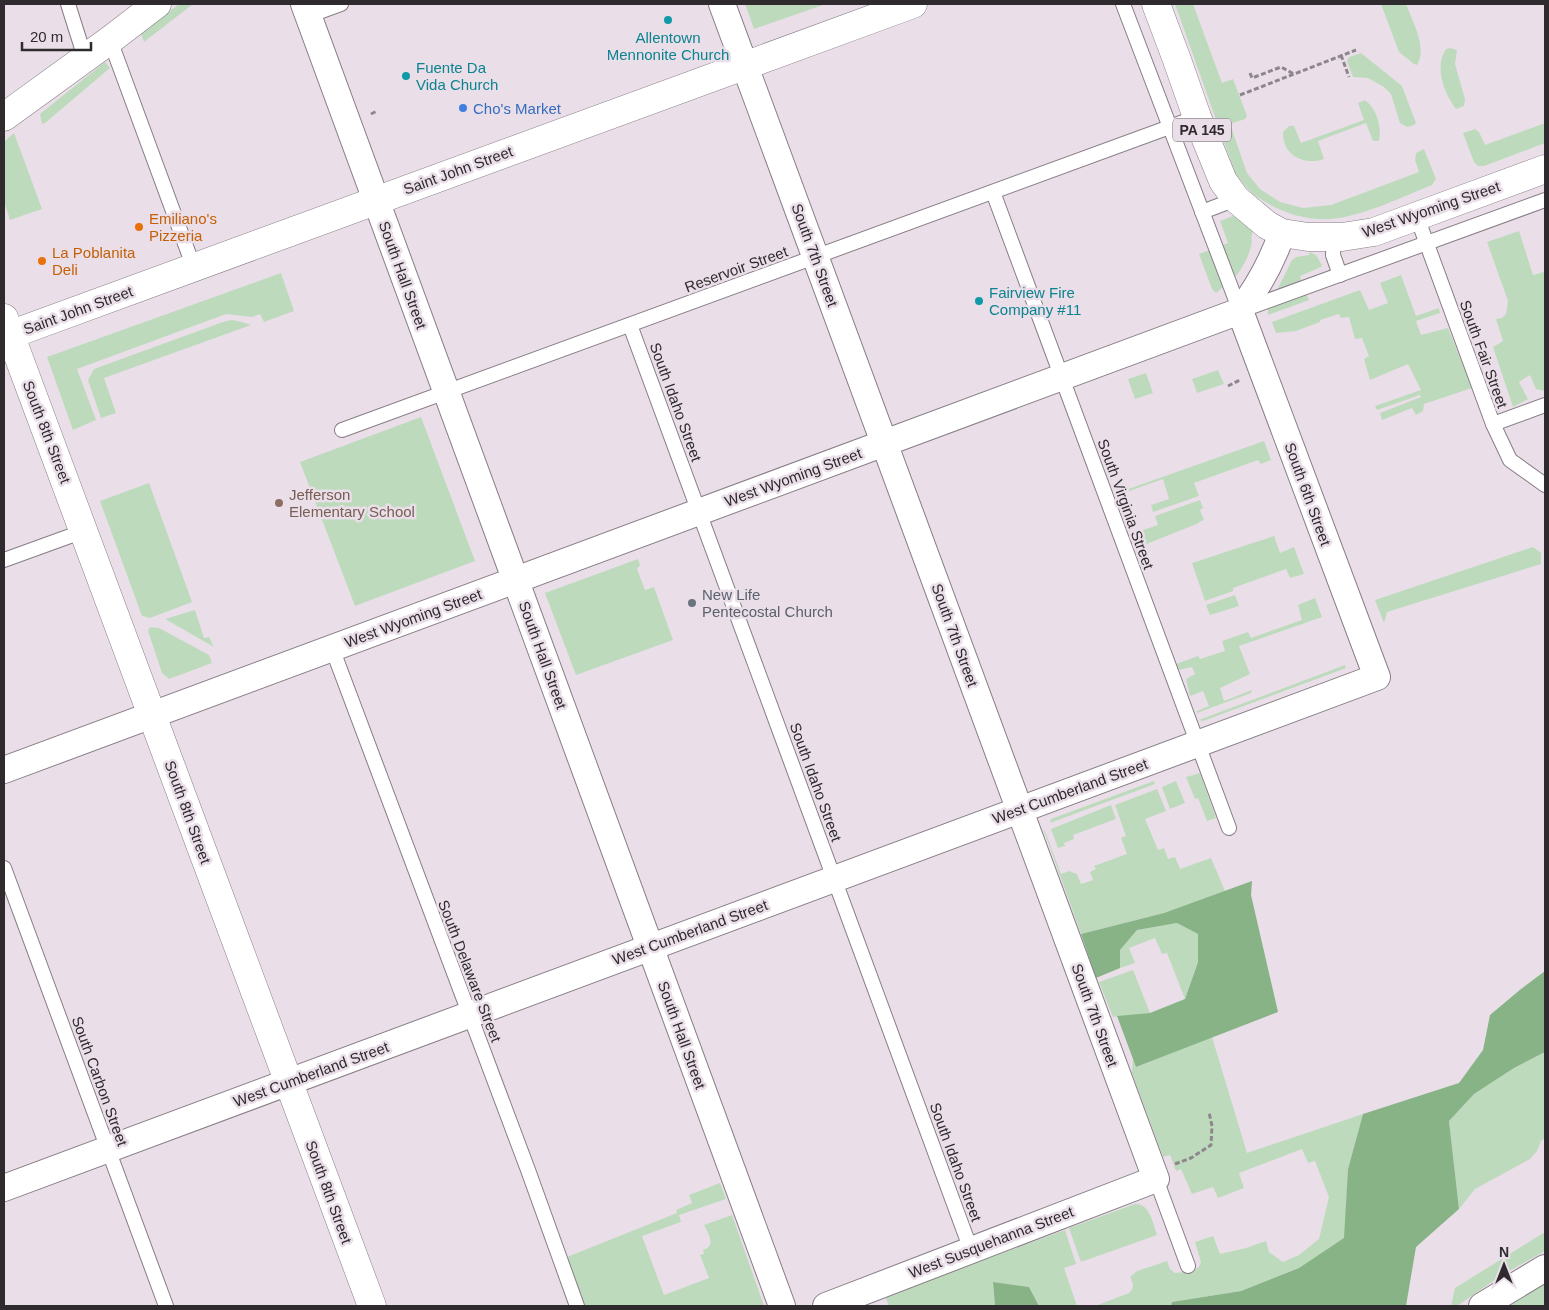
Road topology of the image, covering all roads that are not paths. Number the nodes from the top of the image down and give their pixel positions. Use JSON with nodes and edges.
{"nodes":[{"id":1,"x":68,"y":4,"type":"edge"},
{"id":2,"x":157,"y":4,"type":"edge"},
{"id":3,"x":340,"y":4,"type":"edge"},
{"id":4,"x":722,"y":4,"type":"edge"},
{"id":5,"x":913,"y":4,"type":"edge"},
{"id":6,"x":1156,"y":4,"type":"edge"},
{"id":7,"x":1126,"y":5,"type":"edge"},
{"id":8,"x":306,"y":10,"type":"edge"},
{"id":9,"x":110,"y":40,"type":"junction"},
{"id":10,"x":85,"y":58,"type":"junction"},
{"id":11,"x":745,"y":65,"type":"junction"},
{"id":12,"x":4,"y":117,"type":"edge"},
{"id":13,"x":1197,"y":117,"type":"junction"},
{"id":14,"x":1170,"y":127,"type":"junction"},
{"id":15,"x":1545,"y":169,"type":"edge"},
{"id":16,"x":993,"y":192,"type":"junction"},
{"id":17,"x":1236,"y":198,"type":"junction"},
{"id":18,"x":1545,"y":200,"type":"edge"},
{"id":19,"x":376,"y":201,"type":"junction"},
{"id":20,"x":1202,"y":212,"type":"junction"},
{"id":21,"x":1417,"y":217,"type":"junction"},
{"id":22,"x":1282,"y":233,"type":"junction"},
{"id":23,"x":1334,"y":237,"type":"junction"},
{"id":24,"x":1427,"y":243,"type":"junction"},
{"id":25,"x":816,"y":257,"type":"junction"},
{"id":26,"x":194,"y":268,"type":"junction"},
{"id":27,"x":1340,"y":274,"type":"junction"},
{"id":28,"x":1240,"y":311,"type":"junction"},
{"id":29,"x":630,"y":325,"type":"junction"},
{"id":30,"x":6,"y":330,"type":"edge"},
{"id":31,"x":1062,"y":377,"type":"junction"},
{"id":32,"x":446,"y":392,"type":"junction"},
{"id":33,"x":1545,"y":405,"type":"edge"},
{"id":34,"x":1493,"y":424,"type":"junction"},
{"id":35,"x":342,"y":430,"type":"dead end"},
{"id":36,"x":884,"y":443,"type":"junction"},
{"id":37,"x":1545,"y":486,"type":"edge"},
{"id":38,"x":699,"y":512,"type":"junction"},
{"id":39,"x":84,"y":531,"type":"junction"},
{"id":40,"x":4,"y":560,"type":"edge"},
{"id":41,"x":516,"y":580,"type":"junction"},
{"id":42,"x":332,"y":648,"type":"junction"},
{"id":43,"x":1377,"y":677,"type":"joint"},
{"id":44,"x":152,"y":715,"type":"junction"},
{"id":45,"x":1198,"y":744,"type":"junction"},
{"id":46,"x":4,"y":770,"type":"edge"},
{"id":47,"x":1020,"y":810,"type":"junction"},
{"id":48,"x":1229,"y":828,"type":"dead end"},
{"id":49,"x":4,"y":868,"type":"edge"},
{"id":50,"x":834,"y":879,"type":"junction"},
{"id":51,"x":650,"y":947,"type":"junction"},
{"id":52,"x":469,"y":1014,"type":"junction"},
{"id":53,"x":288,"y":1082,"type":"junction"},
{"id":54,"x":108,"y":1149,"type":"junction"},
{"id":55,"x":1155,"y":1176,"type":"junction"},
{"id":56,"x":4,"y":1188,"type":"edge"},
{"id":57,"x":971,"y":1250,"type":"junction"},
{"id":58,"x":1188,"y":1266,"type":"dead end"},
{"id":59,"x":1545,"y":1268,"type":"edge"},
{"id":60,"x":166,"y":1306,"type":"edge"},
{"id":61,"x":372,"y":1306,"type":"edge"},
{"id":62,"x":577,"y":1306,"type":"edge"},
{"id":63,"x":782,"y":1306,"type":"edge"},
{"id":64,"x":826,"y":1306,"type":"edge"},
{"id":65,"x":1482,"y":1306,"type":"edge"}],
"edges":[{"from":1,"to":10,"type":"lane"},
{"from":2,"to":9,"type":"main road"},
{"from":3,"to":8,"type":"lane"},
{"from":4,"to":11,"type":"street","name":"South 7th Street"},
{"from":5,"to":11,"type":"main road","name":"Saint John Street"},
{"from":6,"to":13,"type":"main road","number":"PA 145"},
{"from":7,"to":14,"type":"lane"},
{"from":8,"to":19,"type":"street","name":"South Hall Street"},
{"from":9,"to":10,"type":"main road"},
{"from":9,"to":26,"type":"lane"},
{"from":10,"to":12,"type":"main road"},
{"from":11,"to":19,"type":"main road","name":"Saint John Street"},
{"from":11,"to":25,"type":"street","name":"South 7th Street"},
{"from":13,"to":14,"type":"lane","name":"Reservoir Street"},
{"from":13,"to":17,"type":"main road","number":"PA 145"},
{"from":14,"to":16,"type":"lane","name":"Reservoir Street"},
{"from":14,"to":20,"type":"lane"},
{"from":15,"to":21,"type":"main road","name":"West Wyoming Street","number":"PA 145"},
{"from":16,"to":25,"type":"lane","name":"Reservoir Street"},
{"from":16,"to":31,"type":"lane","name":"South Virginia Street"},
{"from":17,"to":20,"type":"lane"},
{"from":17,"to":22,"type":"main road","number":"PA 145"},
{"from":18,"to":24,"type":"lane","name":"West Wyoming Street"},
{"from":19,"to":26,"type":"main road","name":"Saint John Street"},
{"from":19,"to":32,"type":"street","name":"South Hall Street"},
{"from":20,"to":28,"type":"lane"},
{"from":21,"to":23,"type":"main road","name":"West Wyoming Street","number":"PA 145"},
{"from":21,"to":24,"type":"lane","name":"South Fair Street"},
{"from":22,"to":23,"type":"main road","name":"West Wyoming Street","number":"PA 145"},
{"from":22,"to":28,"type":"street"},
{"from":23,"to":27,"type":"lane"},
{"from":24,"to":27,"type":"lane","name":"West Wyoming Street"},
{"from":24,"to":34,"type":"lane","name":"South Fair Street"},
{"from":25,"to":29,"type":"lane","name":"Reservoir Street"},
{"from":25,"to":36,"type":"street","name":"South 7th Street"},
{"from":26,"to":30,"type":"main road","name":"Saint John Street"},
{"from":27,"to":28,"type":"lane","name":"West Wyoming Street"},
{"from":28,"to":31,"type":"street","name":"West Wyoming Street"},
{"from":28,"to":43,"type":"street","name":"South 6th Street"},
{"from":29,"to":32,"type":"lane","name":"Reservoir Street"},
{"from":29,"to":38,"type":"lane","name":"South Idaho Street"},
{"from":30,"to":39,"type":"main road","name":"South 8th Street"},
{"from":31,"to":36,"type":"street","name":"West Wyoming Street"},
{"from":31,"to":45,"type":"lane","name":"South Virginia Street"},
{"from":32,"to":35,"type":"lane","name":"Reservoir Street"},
{"from":32,"to":41,"type":"street","name":"South Hall Street"},
{"from":33,"to":34,"type":"lane"},
{"from":34,"to":37,"type":"lane","name":"South Fair Street"},
{"from":36,"to":38,"type":"street","name":"West Wyoming Street"},
{"from":36,"to":47,"type":"street","name":"South 7th Street"},
{"from":38,"to":41,"type":"street","name":"West Wyoming Street"},
{"from":38,"to":50,"type":"lane","name":"South Idaho Street"},
{"from":39,"to":40,"type":"lane"},
{"from":39,"to":44,"type":"main road","name":"South 8th Street"},
{"from":41,"to":42,"type":"street","name":"West Wyoming Street"},
{"from":41,"to":51,"type":"street","name":"South Hall Street"},
{"from":42,"to":44,"type":"street","name":"West Wyoming Street"},
{"from":42,"to":52,"type":"lane","name":"South Delaware Street"},
{"from":43,"to":45,"type":"street","name":"West Cumberland Street"},
{"from":44,"to":46,"type":"street","name":"West Wyoming Street"},
{"from":44,"to":53,"type":"main road","name":"South 8th Street"},
{"from":45,"to":47,"type":"street","name":"West Cumberland Street"},
{"from":45,"to":48,"type":"lane","name":"South Virginia Street"},
{"from":47,"to":50,"type":"street","name":"West Cumberland Street"},
{"from":47,"to":55,"type":"street","name":"South 7th Street"},
{"from":49,"to":54,"type":"lane","name":"South Carbon Street"},
{"from":50,"to":51,"type":"street","name":"West Cumberland Street"},
{"from":50,"to":57,"type":"lane","name":"South Idaho Street"},
{"from":51,"to":52,"type":"street","name":"West Cumberland Street"},
{"from":51,"to":63,"type":"street","name":"South Hall Street"},
{"from":52,"to":53,"type":"street","name":"West Cumberland Street"},
{"from":52,"to":62,"type":"lane","name":"South Delaware Street"},
{"from":53,"to":54,"type":"street","name":"West Cumberland Street"},
{"from":53,"to":61,"type":"main road","name":"South 8th Street"},
{"from":54,"to":56,"type":"street","name":"West Cumberland Street"},
{"from":54,"to":60,"type":"lane","name":"South Carbon Street"},
{"from":55,"to":57,"type":"street","name":"West Susquehanna Street"},
{"from":55,"to":58,"type":"lane","name":"South 7th Street"},
{"from":57,"to":64,"type":"street","name":"West Susquehanna Street"},
{"from":59,"to":65,"type":"street"}]}
